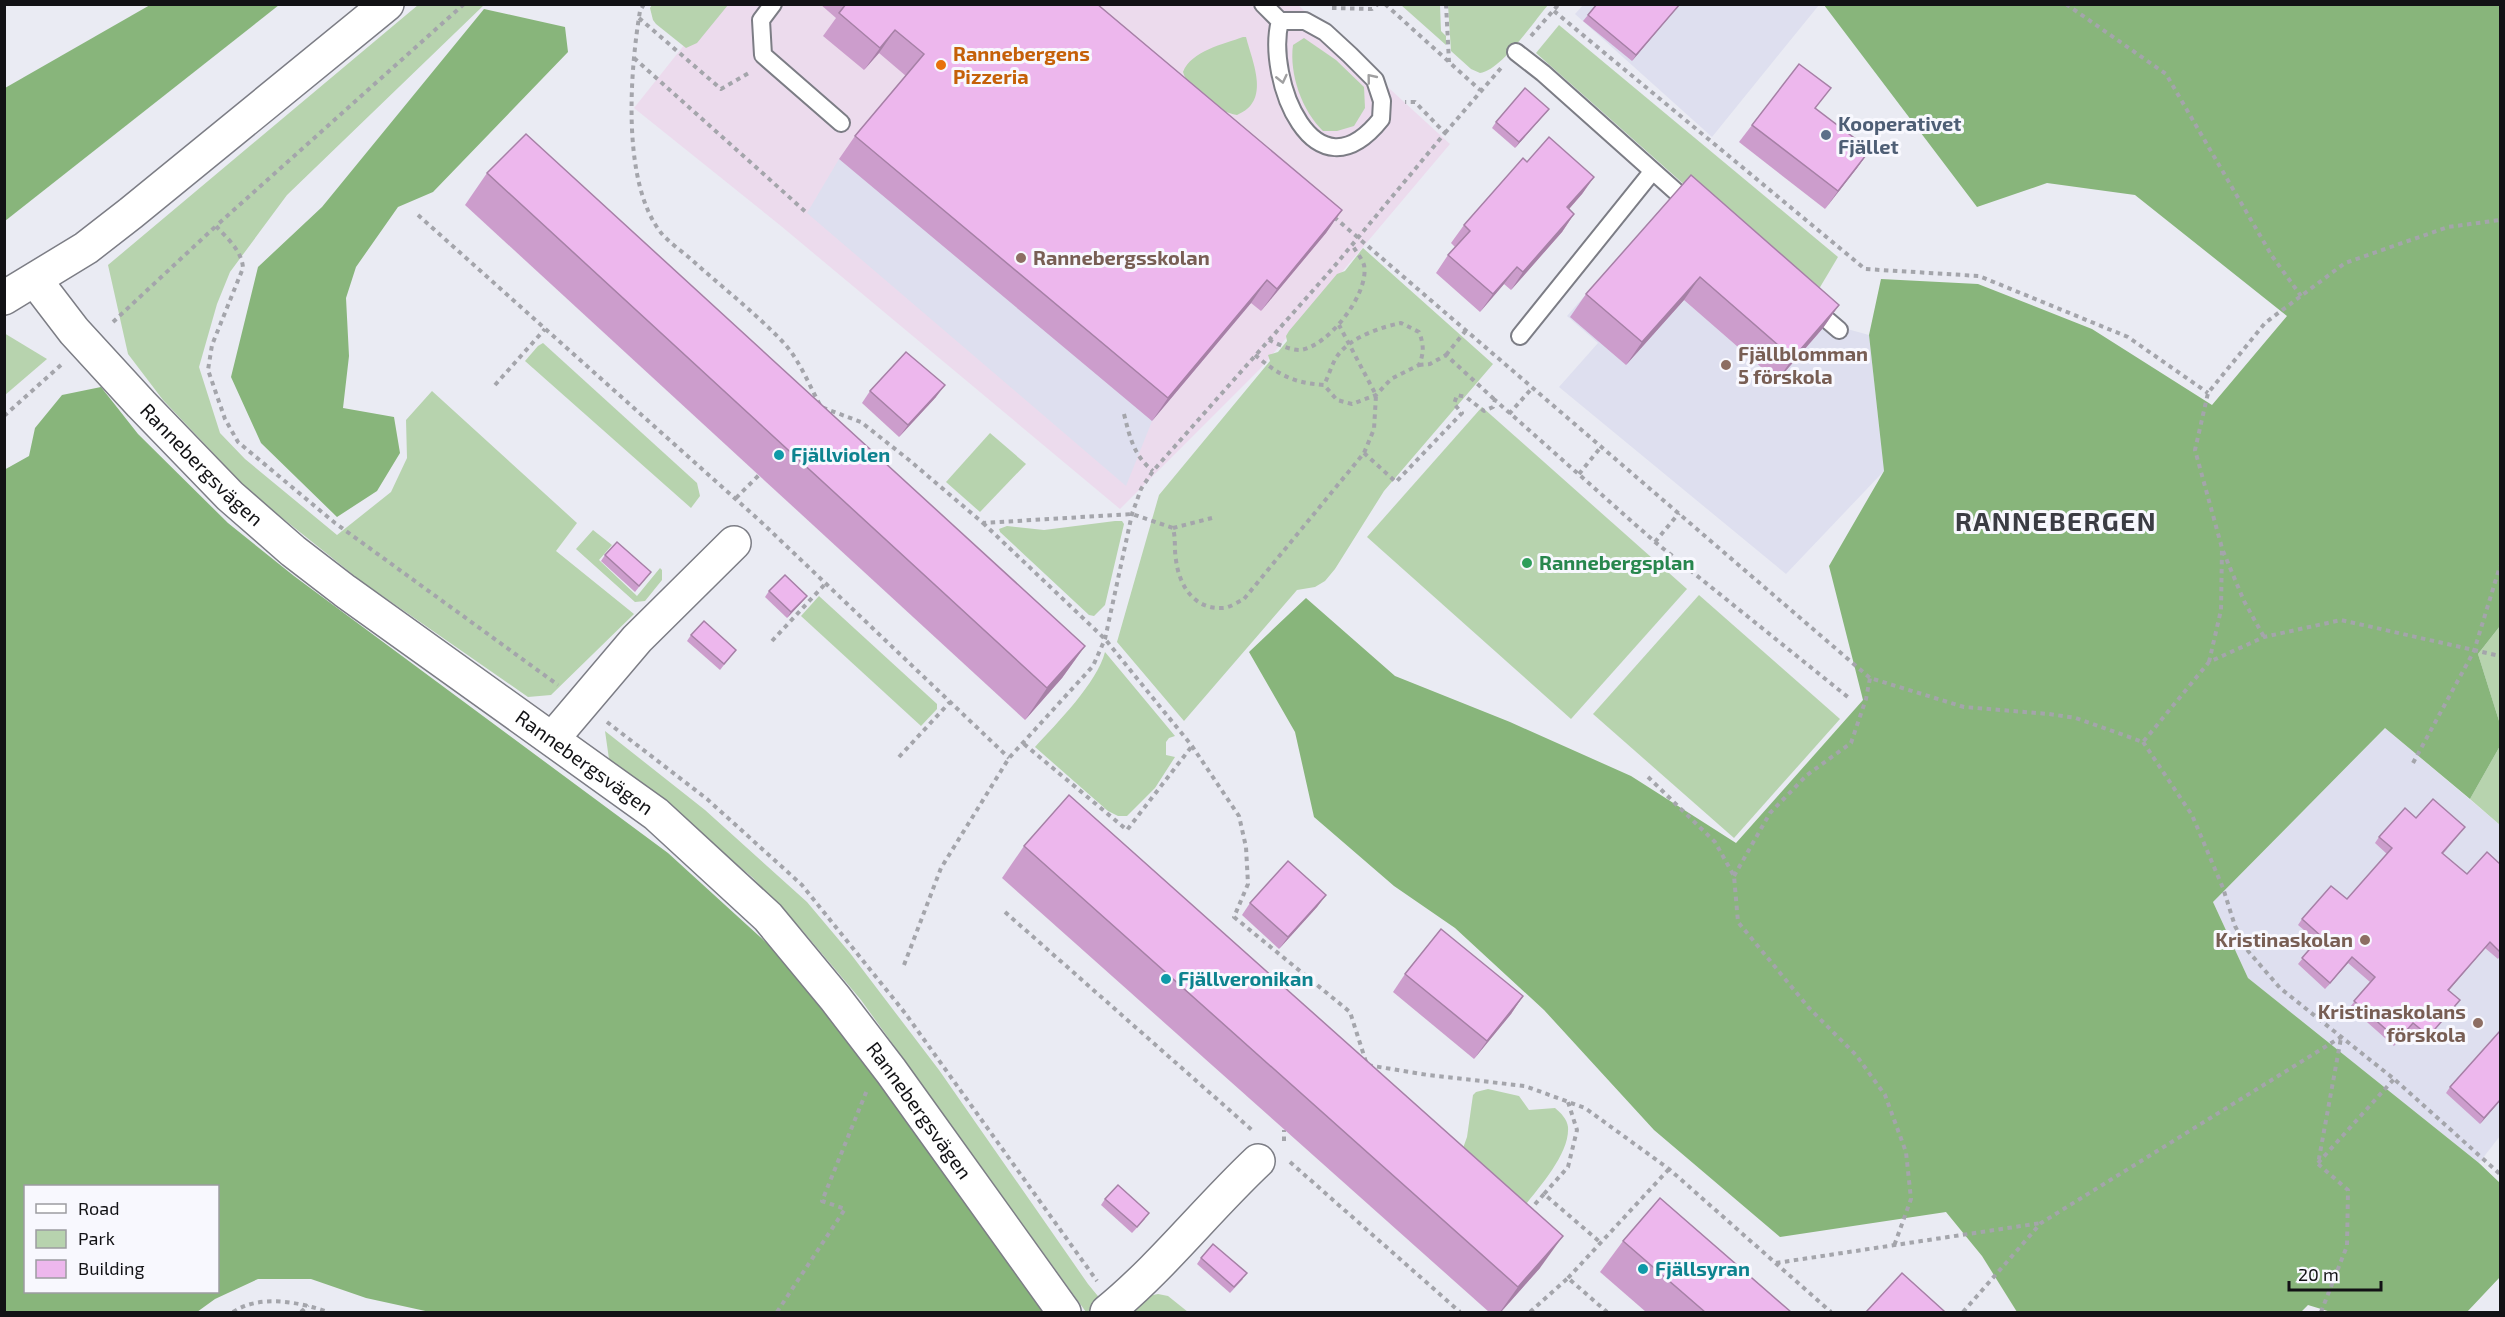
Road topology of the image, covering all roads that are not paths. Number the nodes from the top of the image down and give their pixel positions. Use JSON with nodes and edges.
{"nodes":[{"id":1,"x":387,"y":4,"type":"edge"},
{"id":2,"x":773,"y":4,"type":"edge"},
{"id":3,"x":1263,"y":4,"type":"edge"},
{"id":4,"x":1280,"y":21,"type":"junction"},
{"id":5,"x":1516,"y":52,"type":"dead end"},
{"id":6,"x":841,"y":123,"type":"dead end"},
{"id":7,"x":1652,"y":172,"type":"junction"},
{"id":8,"x":1706,"y":217,"type":"edge"},
{"id":9,"x":34,"y":280,"type":"junction"},
{"id":10,"x":4,"y":298,"type":"edge"},
{"id":11,"x":1803,"y":300,"type":"edge"},
{"id":12,"x":1839,"y":330,"type":"edge"},
{"id":13,"x":1520,"y":336,"type":"dead end"},
{"id":14,"x":734,"y":543,"type":"dead end"},
{"id":15,"x":553,"y":738,"type":"junction"},
{"id":16,"x":1265,"y":1150,"type":"road end"},
{"id":17,"x":1064,"y":1312,"type":"edge"},
{"id":18,"x":1107,"y":1312,"type":"edge"}],
"edges":[{"from":1,"to":9,"type":"street"},
{"from":2,"to":6,"type":"lane"},
{"from":3,"to":4,"type":"lane"},
{"from":4,"to":4,"type":"lane","one_way":true},
{"from":5,"to":7,"type":"lane"},
{"from":7,"to":8,"type":"lane"},
{"from":7,"to":13,"type":"lane"},
{"from":9,"to":10,"type":"street"},
{"from":9,"to":15,"type":"street","name":"Rannebergsvägen"},
{"from":11,"to":12,"type":"lane"},
{"from":14,"to":15,"type":"street"},
{"from":15,"to":17,"type":"street","name":"Rannebergsvägen"},
{"from":16,"to":18,"type":"street"}]}
